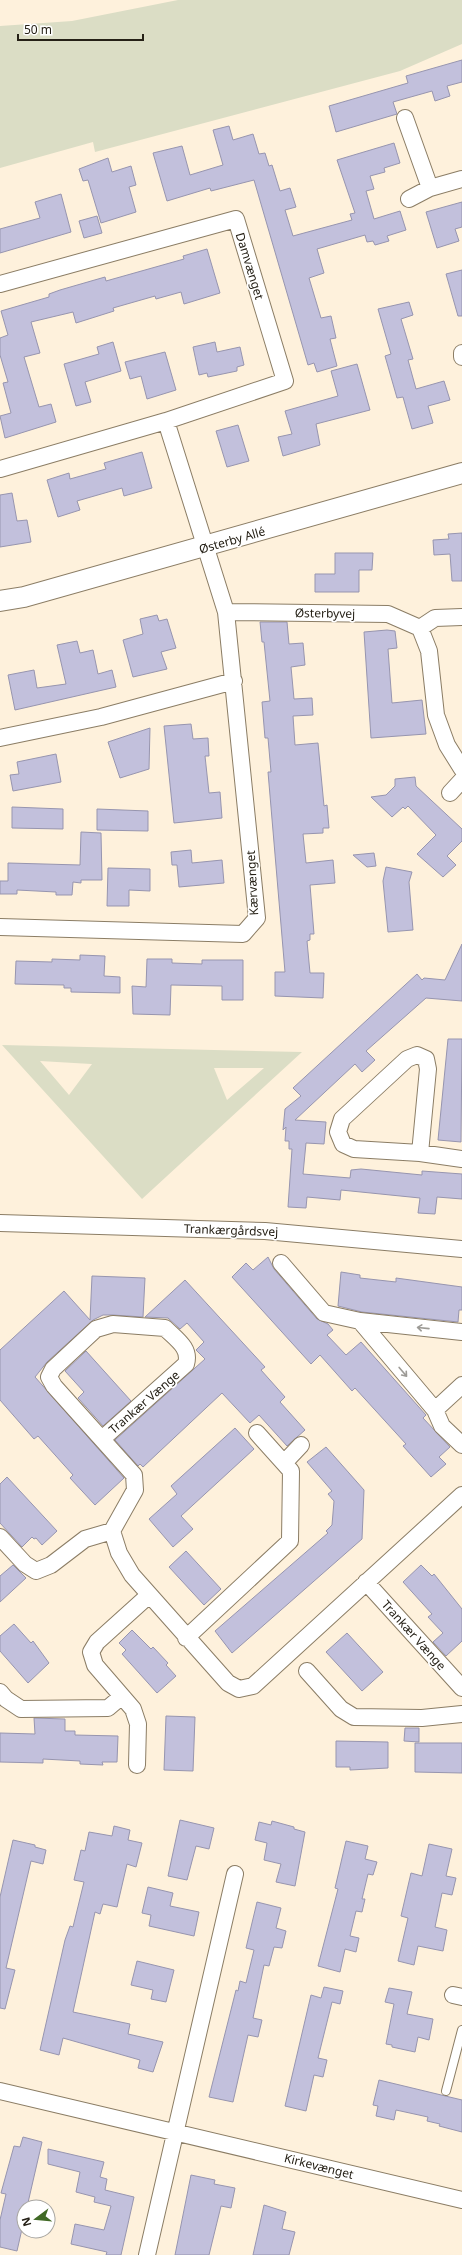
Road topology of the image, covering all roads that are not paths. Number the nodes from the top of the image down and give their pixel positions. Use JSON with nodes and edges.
{"nodes":[{"id":1,"x":405,"y":118,"type":"dead end"},
{"id":2,"x":462,"y":179,"type":"edge"},
{"id":3,"x":430,"y":188,"type":"junction"},
{"id":4,"x":409,"y":199,"type":"dead end"},
{"id":5,"x":0,"y":284,"type":"edge"},
{"id":6,"x":462,"y":353,"type":"edge"},
{"id":7,"x":462,"y":357,"type":"edge"},
{"id":8,"x":166,"y":421,"type":"junction"},
{"id":9,"x":0,"y":469,"type":"edge"},
{"id":10,"x":462,"y":473,"type":"edge"},
{"id":11,"x":207,"y":547,"type":"junction"},
{"id":12,"x":0,"y":601,"type":"edge"},
{"id":13,"x":226,"y":612,"type":"junction"},
{"id":14,"x":462,"y":617,"type":"edge"},
{"id":15,"x":420,"y":628,"type":"junction"},
{"id":16,"x":234,"y":682,"type":"junction"},
{"id":17,"x":0,"y":738,"type":"edge"},
{"id":18,"x":462,"y":769,"type":"edge"},
{"id":19,"x":462,"y":780,"type":"edge"},
{"id":20,"x":450,"y":793,"type":"dead end"},
{"id":21,"x":0,"y":927,"type":"edge"},
{"id":22,"x":420,"y":1153,"type":"junction"},
{"id":23,"x":462,"y":1159,"type":"edge"},
{"id":24,"x":0,"y":1223,"type":"edge"},
{"id":25,"x":462,"y":1248,"type":"edge"},
{"id":26,"x":281,"y":1263,"type":"dead end"},
{"id":27,"x":360,"y":1321,"type":"junction"},
{"id":28,"x":462,"y":1332,"type":"edge"},
{"id":29,"x":462,"y":1385,"type":"edge"},
{"id":30,"x":435,"y":1410,"type":"junction"},
{"id":31,"x":256,"y":1433,"type":"dead end"},
{"id":32,"x":102,"y":1439,"type":"junction"},
{"id":33,"x":462,"y":1445,"type":"edge"},
{"id":34,"x":301,"y":1446,"type":"dead end"},
{"id":35,"x":284,"y":1463,"type":"junction"},
{"id":36,"x":462,"y":1495,"type":"edge"},
{"id":37,"x":112,"y":1531,"type":"junction"},
{"id":38,"x":1,"y":1540,"type":"edge"},
{"id":39,"x":366,"y":1582,"type":"junction"},
{"id":40,"x":148,"y":1596,"type":"junction"},
{"id":41,"x":186,"y":1638,"type":"junction"},
{"id":42,"x":307,"y":1671,"type":"dead end"},
{"id":43,"x":462,"y":1688,"type":"edge"},
{"id":44,"x":0,"y":1692,"type":"edge"},
{"id":45,"x":121,"y":1697,"type":"junction"},
{"id":46,"x":462,"y":1714,"type":"edge"},
{"id":47,"x":137,"y":1765,"type":"dead end"},
{"id":48,"x":236,"y":1874,"type":"dead end"},
{"id":49,"x":462,"y":2030,"type":"edge"},
{"id":50,"x":0,"y":2091,"type":"edge"},
{"id":51,"x":446,"y":2091,"type":"dead end"},
{"id":52,"x":176,"y":2131,"type":"junction"},
{"id":53,"x":462,"y":2200,"type":"edge"},
{"id":54,"x":147,"y":2255,"type":"edge"}],
"edges":[{"from":1,"to":3,"type":"street"},
{"from":2,"to":3,"type":"street"},
{"from":3,"to":4,"type":"street"},
{"from":5,"to":8,"type":"street","name":"Damvænget"},
{"from":6,"to":7,"type":"street"},
{"from":8,"to":9,"type":"street","name":"Damvænget"},
{"from":8,"to":11,"type":"street"},
{"from":10,"to":11,"type":"street","name":"Østerby Allé"},
{"from":11,"to":12,"type":"street","name":"Østerby Allé"},
{"from":11,"to":13,"type":"street","name":"Kærvænget"},
{"from":13,"to":15,"type":"street","name":"Østerbyvej"},
{"from":13,"to":16,"type":"street","name":"Kærvænget"},
{"from":14,"to":15,"type":"street"},
{"from":15,"to":18,"type":"street"},
{"from":16,"to":17,"type":"street"},
{"from":16,"to":21,"type":"street","name":"Kærvænget"},
{"from":19,"to":20,"type":"street"},
{"from":22,"to":22,"type":"street"},
{"from":22,"to":23,"type":"street"},
{"from":24,"to":25,"type":"street","name":"Trankærgårdsvej"},
{"from":26,"to":27,"type":"street"},
{"from":28,"to":27,"type":"street","one_way":true},
{"from":27,"to":30,"type":"street","one_way":true},
{"from":29,"to":30,"type":"street"},
{"from":30,"to":33,"type":"street"},
{"from":31,"to":35,"type":"street"},
{"from":32,"to":32,"type":"street","name":"Trankær Vænge"},
{"from":32,"to":37,"type":"street","name":"Trankær Vænge"},
{"from":34,"to":35,"type":"street"},
{"from":35,"to":41,"type":"street"},
{"from":36,"to":39,"type":"street"},
{"from":37,"to":38,"type":"street"},
{"from":37,"to":40,"type":"street"},
{"from":39,"to":41,"type":"street"},
{"from":39,"to":43,"type":"street","name":"Trankær Vænge"},
{"from":40,"to":41,"type":"street"},
{"from":40,"to":45,"type":"street"},
{"from":42,"to":46,"type":"street"},
{"from":44,"to":45,"type":"street"},
{"from":45,"to":47,"type":"street"},
{"from":48,"to":52,"type":"street"},
{"from":49,"to":51,"type":"lane"},
{"from":50,"to":52,"type":"street","name":"Kirkevænget"},
{"from":52,"to":53,"type":"street","name":"Kirkevænget"},
{"from":52,"to":54,"type":"street"}]}
